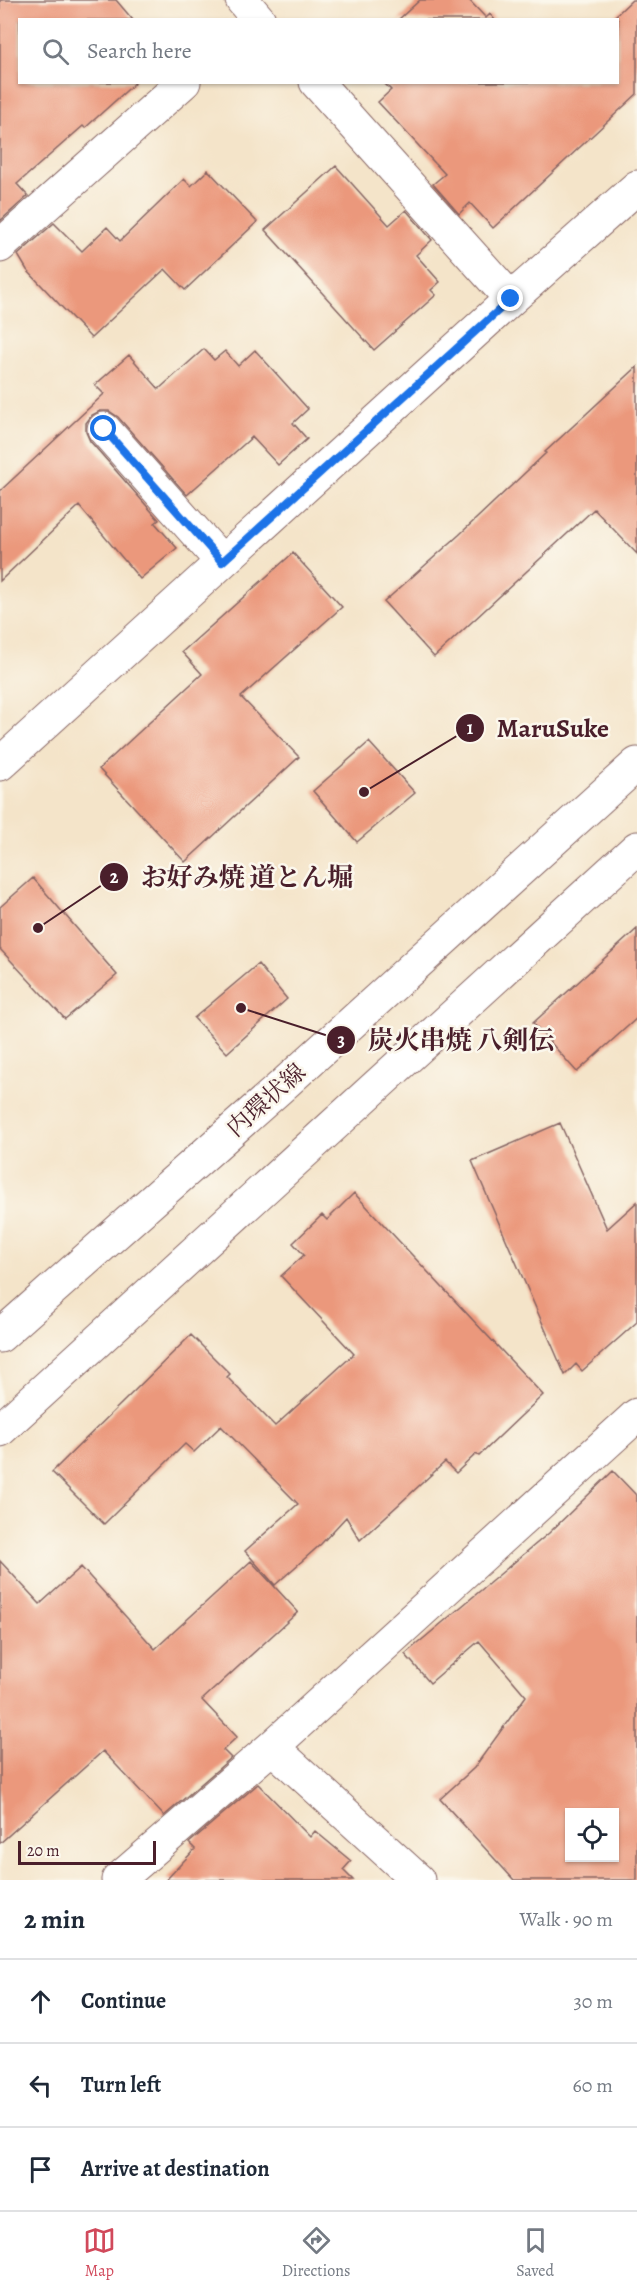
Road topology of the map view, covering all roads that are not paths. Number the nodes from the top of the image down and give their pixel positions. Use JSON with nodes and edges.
{"nodes":[{"id":1,"x":182,"y":84,"type":"edge"},
{"id":2,"x":318,"y":84,"type":"edge"},
{"id":3,"x":637,"y":187,"type":"edge"},
{"id":4,"x":0,"y":246,"type":"edge"},
{"id":5,"x":511,"y":299,"type":"junction"},
{"id":6,"x":104,"y":429,"type":"dead end"},
{"id":7,"x":222,"y":562,"type":"junction"},
{"id":8,"x":0,"y":764,"type":"edge"},
{"id":9,"x":637,"y":764,"type":"edge"},
{"id":10,"x":637,"y":848,"type":"edge"},
{"id":11,"x":0,"y":1336,"type":"edge"},
{"id":12,"x":637,"y":1415,"type":"edge"},
{"id":13,"x":0,"y":1430,"type":"edge"},
{"id":14,"x":272,"y":1747,"type":"junction"},
{"id":15,"x":118,"y":1880,"type":"edge"},
{"id":16,"x":418,"y":1880,"type":"edge"}],
"edges":[{"from":1,"to":4,"type":"street"},
{"from":2,"to":5,"type":"street"},
{"from":3,"to":5,"type":"street"},
{"from":5,"to":7,"type":"street"},
{"from":6,"to":7,"type":"street"},
{"from":7,"to":8,"type":"street"},
{"from":9,"to":11,"type":"street","name":"内環状線"},
{"from":10,"to":13,"type":"street"},
{"from":12,"to":14,"type":"street"},
{"from":14,"to":15,"type":"street"},
{"from":14,"to":16,"type":"street"}]}
